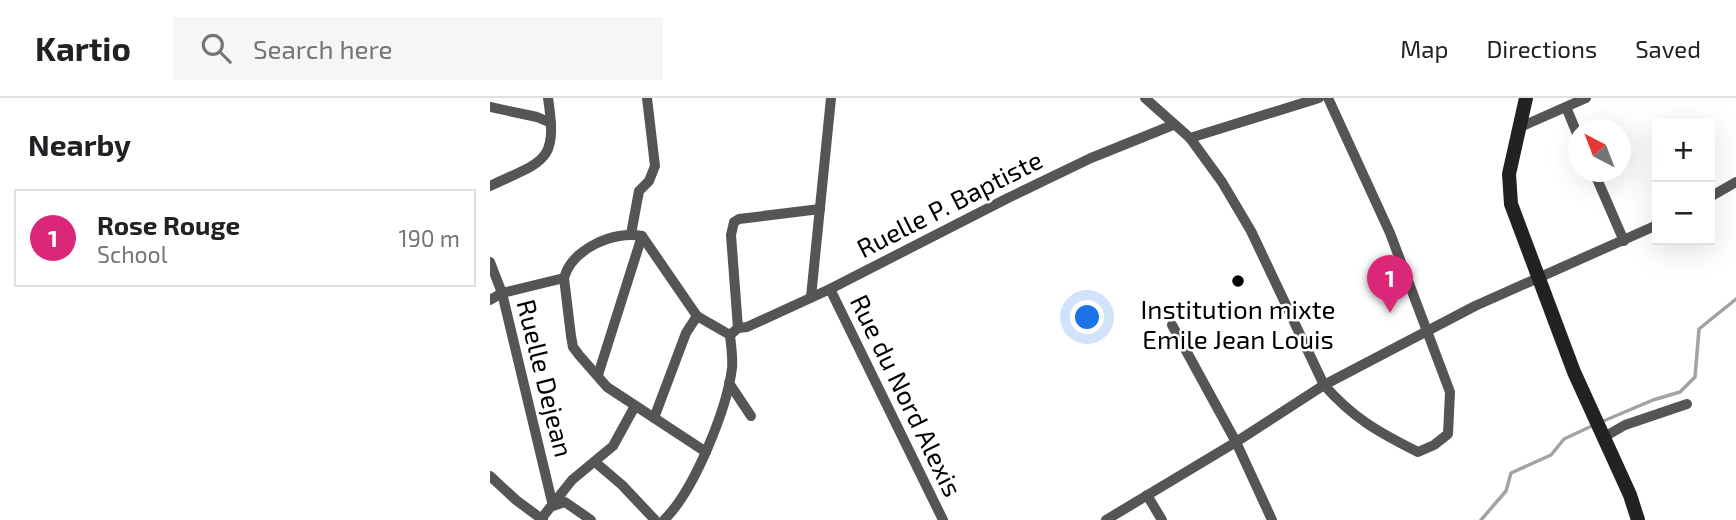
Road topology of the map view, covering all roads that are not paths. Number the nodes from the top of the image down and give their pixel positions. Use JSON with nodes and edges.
{"nodes":[{"id":1,"x":548,"y":98,"type":"edge"},
{"id":2,"x":647,"y":98,"type":"edge"},
{"id":3,"x":831,"y":98,"type":"edge"},
{"id":4,"x":1145,"y":98,"type":"edge"},
{"id":5,"x":1319,"y":98,"type":"edge"},
{"id":6,"x":1328,"y":98,"type":"edge"},
{"id":7,"x":1526,"y":98,"type":"edge"},
{"id":8,"x":1586,"y":98,"type":"edge"},
{"id":9,"x":490,"y":107,"type":"edge"},
{"id":10,"x":1566,"y":107,"type":"junction"},
{"id":11,"x":1571,"y":119,"type":"edge"},
{"id":12,"x":551,"y":123,"type":"junction"},
{"id":13,"x":1173,"y":125,"type":"junction"},
{"id":14,"x":1518,"y":128,"type":"junction"},
{"id":15,"x":1190,"y":138,"type":"junction"},
{"id":16,"x":1598,"y":182,"type":"edge"},
{"id":17,"x":1736,"y":182,"type":"edge"},
{"id":18,"x":490,"y":186,"type":"edge"},
{"id":19,"x":1715,"y":194,"type":"edge"},
{"id":20,"x":820,"y":209,"type":"junction"},
{"id":21,"x":1652,"y":227,"type":"edge"},
{"id":22,"x":636,"y":235,"type":"junction"},
{"id":23,"x":1623,"y":241,"type":"junction"},
{"id":24,"x":490,"y":262,"type":"edge"},
{"id":25,"x":564,"y":278,"type":"junction"},
{"id":26,"x":1538,"y":278,"type":"junction"},
{"id":27,"x":831,"y":289,"type":"junction"},
{"id":28,"x":502,"y":293,"type":"junction"},
{"id":29,"x":811,"y":297,"type":"junction"},
{"id":30,"x":490,"y":300,"type":"edge"},
{"id":31,"x":697,"y":316,"type":"junction"},
{"id":32,"x":1172,"y":325,"type":"dead end"},
{"id":33,"x":738,"y":330,"type":"junction"},
{"id":34,"x":1427,"y":330,"type":"junction"},
{"id":35,"x":598,"y":375,"type":"junction"},
{"id":36,"x":729,"y":383,"type":"junction"},
{"id":37,"x":1324,"y":384,"type":"junction"},
{"id":38,"x":1687,"y":404,"type":"dead end"},
{"id":39,"x":635,"y":406,"type":"junction"},
{"id":40,"x":751,"y":416,"type":"dead end"},
{"id":41,"x":654,"y":418,"type":"junction"},
{"id":42,"x":1601,"y":431,"type":"junction"},
{"id":43,"x":1236,"y":442,"type":"junction"},
{"id":44,"x":706,"y":452,"type":"junction"},
{"id":45,"x":595,"y":462,"type":"junction"},
{"id":46,"x":490,"y":476,"type":"edge"},
{"id":47,"x":1147,"y":495,"type":"junction"},
{"id":48,"x":553,"y":506,"type":"junction"},
{"id":49,"x":542,"y":519,"type":"edge"},
{"id":50,"x":591,"y":520,"type":"edge"},
{"id":51,"x":655,"y":520,"type":"edge"},
{"id":52,"x":664,"y":520,"type":"edge"},
{"id":53,"x":943,"y":520,"type":"edge"},
{"id":54,"x":1106,"y":520,"type":"edge"},
{"id":55,"x":1162,"y":520,"type":"edge"},
{"id":56,"x":1272,"y":520,"type":"edge"},
{"id":57,"x":1638,"y":520,"type":"edge"}],
"edges":[{"from":1,"to":12,"type":"street"},
{"from":2,"to":22,"type":"street"},
{"from":3,"to":20,"type":"street"},
{"from":4,"to":13,"type":"street"},
{"from":5,"to":15,"type":"street"},
{"from":6,"to":34,"type":"street"},
{"from":7,"to":14,"type":"main road"},
{"from":8,"to":10,"type":"street"},
{"from":9,"to":12,"type":"street"},
{"from":10,"to":11,"type":"street"},
{"from":10,"to":14,"type":"street"},
{"from":12,"to":18,"type":"street"},
{"from":13,"to":15,"type":"street"},
{"from":13,"to":27,"type":"street","name":"Ruelle P. Baptiste"},
{"from":14,"to":26,"type":"main road"},
{"from":15,"to":37,"type":"street"},
{"from":16,"to":23,"type":"street"},
{"from":17,"to":19,"type":"street"},
{"from":20,"to":29,"type":"street"},
{"from":20,"to":33,"type":"street"},
{"from":21,"to":23,"type":"street"},
{"from":22,"to":25,"type":"street"},
{"from":22,"to":31,"type":"street"},
{"from":22,"to":35,"type":"street"},
{"from":23,"to":26,"type":"street"},
{"from":24,"to":28,"type":"street","name":"Ruelle Dejean"},
{"from":25,"to":28,"type":"street"},
{"from":25,"to":35,"type":"street"},
{"from":26,"to":34,"type":"street"},
{"from":26,"to":42,"type":"main road"},
{"from":27,"to":29,"type":"street","name":"Ruelle P. Baptiste"},
{"from":27,"to":53,"type":"street","name":"Rue du Nord Alexis"},
{"from":28,"to":30,"type":"street"},
{"from":28,"to":48,"type":"street","name":"Ruelle Dejean"},
{"from":29,"to":33,"type":"street","name":"Ruelle P. Baptiste"},
{"from":31,"to":33,"type":"street"},
{"from":31,"to":41,"type":"street"},
{"from":32,"to":43,"type":"street"},
{"from":33,"to":36,"type":"street"},
{"from":34,"to":37,"type":"street"},
{"from":34,"to":37,"type":"street"},
{"from":35,"to":39,"type":"street"},
{"from":36,"to":40,"type":"street"},
{"from":36,"to":44,"type":"street"},
{"from":37,"to":43,"type":"street"},
{"from":38,"to":42,"type":"street"},
{"from":39,"to":41,"type":"street"},
{"from":39,"to":45,"type":"street"},
{"from":41,"to":44,"type":"street"},
{"from":42,"to":57,"type":"main road"},
{"from":43,"to":47,"type":"street"},
{"from":43,"to":56,"type":"street"},
{"from":44,"to":52,"type":"street"},
{"from":45,"to":48,"type":"street"},
{"from":45,"to":51,"type":"street"},
{"from":46,"to":49,"type":"street"},
{"from":47,"to":54,"type":"street"},
{"from":47,"to":55,"type":"street"},
{"from":48,"to":49,"type":"street"},
{"from":48,"to":50,"type":"street"}]}
